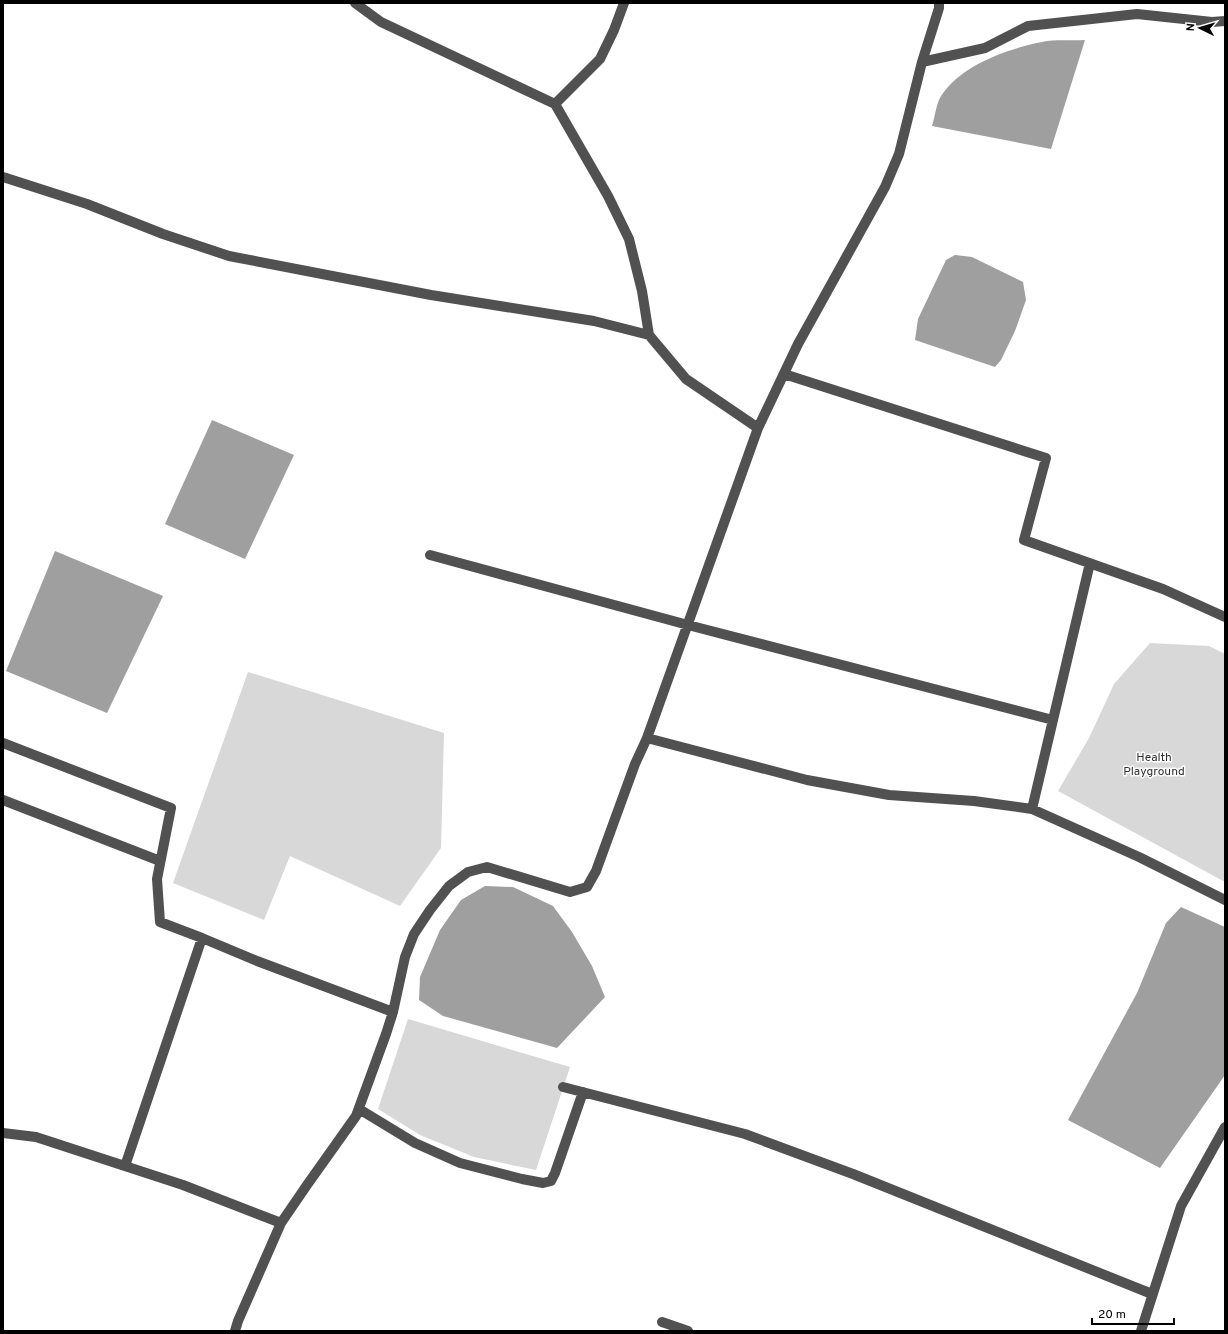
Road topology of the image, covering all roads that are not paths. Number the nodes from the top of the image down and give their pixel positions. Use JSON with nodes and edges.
{"nodes":[{"id":1,"x":355,"y":3,"type":"edge"},
{"id":2,"x":624,"y":3,"type":"edge"},
{"id":3,"x":939,"y":3,"type":"edge"},
{"id":4,"x":1225,"y":21,"type":"edge"},
{"id":5,"x":922,"y":62,"type":"junction"},
{"id":6,"x":555,"y":104,"type":"junction"},
{"id":7,"x":3,"y":177,"type":"edge"},
{"id":8,"x":649,"y":335,"type":"junction"},
{"id":9,"x":784,"y":374,"type":"junction"},
{"id":10,"x":758,"y":428,"type":"junction"},
{"id":11,"x":430,"y":555,"type":"dead end"},
{"id":12,"x":1090,"y":563,"type":"junction"},
{"id":13,"x":1225,"y":617,"type":"edge"},
{"id":14,"x":688,"y":625,"type":"junction"},
{"id":15,"x":1053,"y":720,"type":"junction"},
{"id":16,"x":647,"y":738,"type":"junction"},
{"id":17,"x":3,"y":743,"type":"edge"},
{"id":18,"x":3,"y":800,"type":"edge"},
{"id":19,"x":1032,"y":809,"type":"junction"},
{"id":20,"x":160,"y":861,"type":"junction"},
{"id":21,"x":1225,"y":900,"type":"edge"},
{"id":22,"x":202,"y":938,"type":"junction"},
{"id":23,"x":393,"y":1012,"type":"junction"},
{"id":24,"x":563,"y":1087,"type":"dead end"},
{"id":25,"x":583,"y":1092,"type":"junction"},
{"id":26,"x":359,"y":1110,"type":"junction"},
{"id":27,"x":1225,"y":1127,"type":"edge"},
{"id":28,"x":3,"y":1133,"type":"edge"},
{"id":29,"x":125,"y":1166,"type":"junction"},
{"id":30,"x":282,"y":1223,"type":"junction"},
{"id":31,"x":1152,"y":1294,"type":"junction"},
{"id":32,"x":662,"y":1322,"type":"dead end"},
{"id":33,"x":235,"y":1331,"type":"edge"},
{"id":34,"x":688,"y":1331,"type":"edge"},
{"id":35,"x":1141,"y":1331,"type":"edge"}],
"edges":[{"from":1,"to":6,"type":"street"},
{"from":2,"to":6,"type":"street"},
{"from":3,"to":5,"type":"street"},
{"from":4,"to":5,"type":"street"},
{"from":5,"to":9,"type":"street"},
{"from":6,"to":8,"type":"street"},
{"from":7,"to":8,"type":"street"},
{"from":8,"to":10,"type":"street"},
{"from":9,"to":10,"type":"street"},
{"from":9,"to":12,"type":"street"},
{"from":10,"to":14,"type":"street"},
{"from":11,"to":14,"type":"street"},
{"from":12,"to":13,"type":"street"},
{"from":12,"to":15,"type":"street"},
{"from":14,"to":15,"type":"street"},
{"from":14,"to":16,"type":"street"},
{"from":15,"to":19,"type":"street"},
{"from":16,"to":19,"type":"street"},
{"from":16,"to":23,"type":"street"},
{"from":17,"to":20,"type":"street"},
{"from":18,"to":20,"type":"street"},
{"from":19,"to":21,"type":"street"},
{"from":20,"to":22,"type":"street"},
{"from":22,"to":23,"type":"street"},
{"from":22,"to":29,"type":"street"},
{"from":23,"to":26,"type":"street"},
{"from":24,"to":25,"type":"street"},
{"from":25,"to":26,"type":"street"},
{"from":25,"to":31,"type":"street"},
{"from":26,"to":30,"type":"street"},
{"from":27,"to":31,"type":"street"},
{"from":28,"to":29,"type":"street"},
{"from":29,"to":30,"type":"street"},
{"from":30,"to":33,"type":"street"},
{"from":31,"to":35,"type":"street"},
{"from":32,"to":34,"type":"street"}]}
